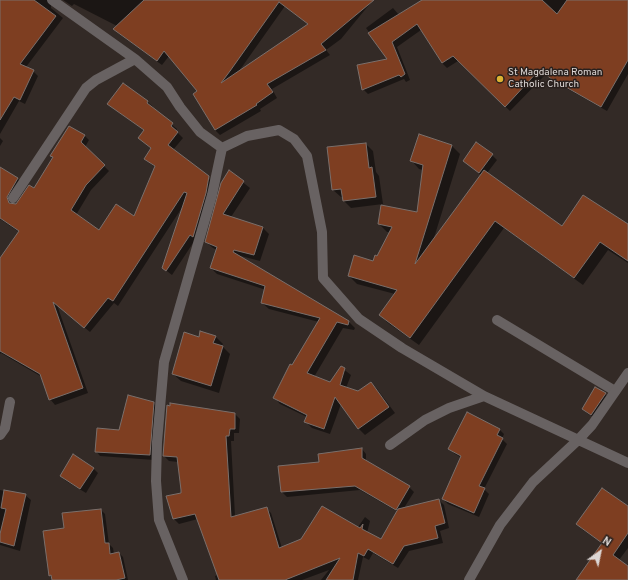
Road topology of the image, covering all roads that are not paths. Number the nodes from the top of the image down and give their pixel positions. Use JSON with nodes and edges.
{"nodes":[{"id":1,"x":52,"y":0,"type":"edge"},
{"id":2,"x":135,"y":59,"type":"junction"},
{"id":3,"x":222,"y":148,"type":"junction"},
{"id":4,"x":13,"y":198,"type":"dead end"},
{"id":5,"x":497,"y":320,"type":"dead end"},
{"id":6,"x":628,"y":373,"type":"edge"},
{"id":7,"x":615,"y":391,"type":"junction"},
{"id":8,"x":484,"y":396,"type":"junction"},
{"id":9,"x":10,"y":402,"type":"dead end"},
{"id":10,"x":0,"y":435,"type":"edge"},
{"id":11,"x":578,"y":440,"type":"junction"},
{"id":12,"x":390,"y":445,"type":"dead end"},
{"id":13,"x":628,"y":463,"type":"edge"},
{"id":14,"x":183,"y":580,"type":"edge"},
{"id":15,"x":469,"y":580,"type":"edge"}],
"edges":[{"from":1,"to":2,"type":"street"},
{"from":2,"to":3,"type":"street"},
{"from":2,"to":4,"type":"street"},
{"from":3,"to":8,"type":"street"},
{"from":3,"to":14,"type":"street"},
{"from":5,"to":7,"type":"street"},
{"from":6,"to":7,"type":"street"},
{"from":7,"to":11,"type":"street"},
{"from":8,"to":11,"type":"street"},
{"from":8,"to":12,"type":"street"},
{"from":9,"to":10,"type":"street"},
{"from":11,"to":13,"type":"street"},
{"from":11,"to":15,"type":"street"}]}
